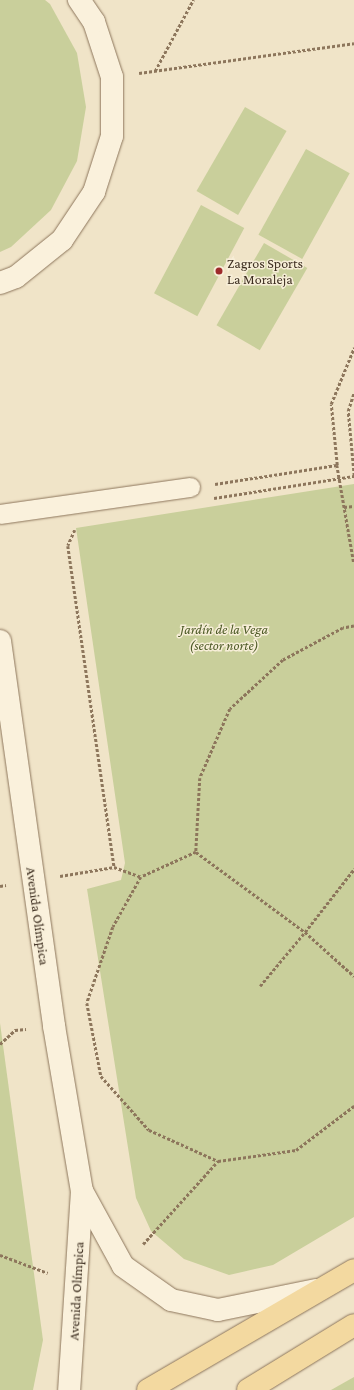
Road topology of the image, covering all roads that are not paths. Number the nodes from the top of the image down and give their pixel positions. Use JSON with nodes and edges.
{"nodes":[{"id":1,"x":79,"y":0,"type":"edge"},
{"id":2,"x":8,"y":280,"type":"edge"},
{"id":3,"x":0,"y":299,"type":"edge"},
{"id":4,"x":197,"y":493,"type":"road end"},
{"id":5,"x":0,"y":514,"type":"edge"},
{"id":6,"x":0,"y":641,"type":"edge"},
{"id":7,"x":82,"y":1191,"type":"junction"},
{"id":8,"x":354,"y":1270,"type":"edge"},
{"id":9,"x":324,"y":1288,"type":"junction"},
{"id":10,"x":354,"y":1324,"type":"edge"},
{"id":11,"x":69,"y":1390,"type":"edge"},
{"id":12,"x":148,"y":1390,"type":"edge"},
{"id":13,"x":248,"y":1390,"type":"edge"}],
"edges":[{"from":1,"to":2,"type":"street"},
{"from":2,"to":3,"type":"street"},
{"from":4,"to":5,"type":"lane"},
{"from":6,"to":7,"type":"street","name":"Avenida Olímpica"},
{"from":7,"to":9,"type":"street","name":"Avenida Olímpica"},
{"from":7,"to":11,"type":"street","name":"Avenida Olímpica"},
{"from":8,"to":9,"type":"main road"},
{"from":9,"to":12,"type":"main road"},
{"from":10,"to":13,"type":"main road"}]}
